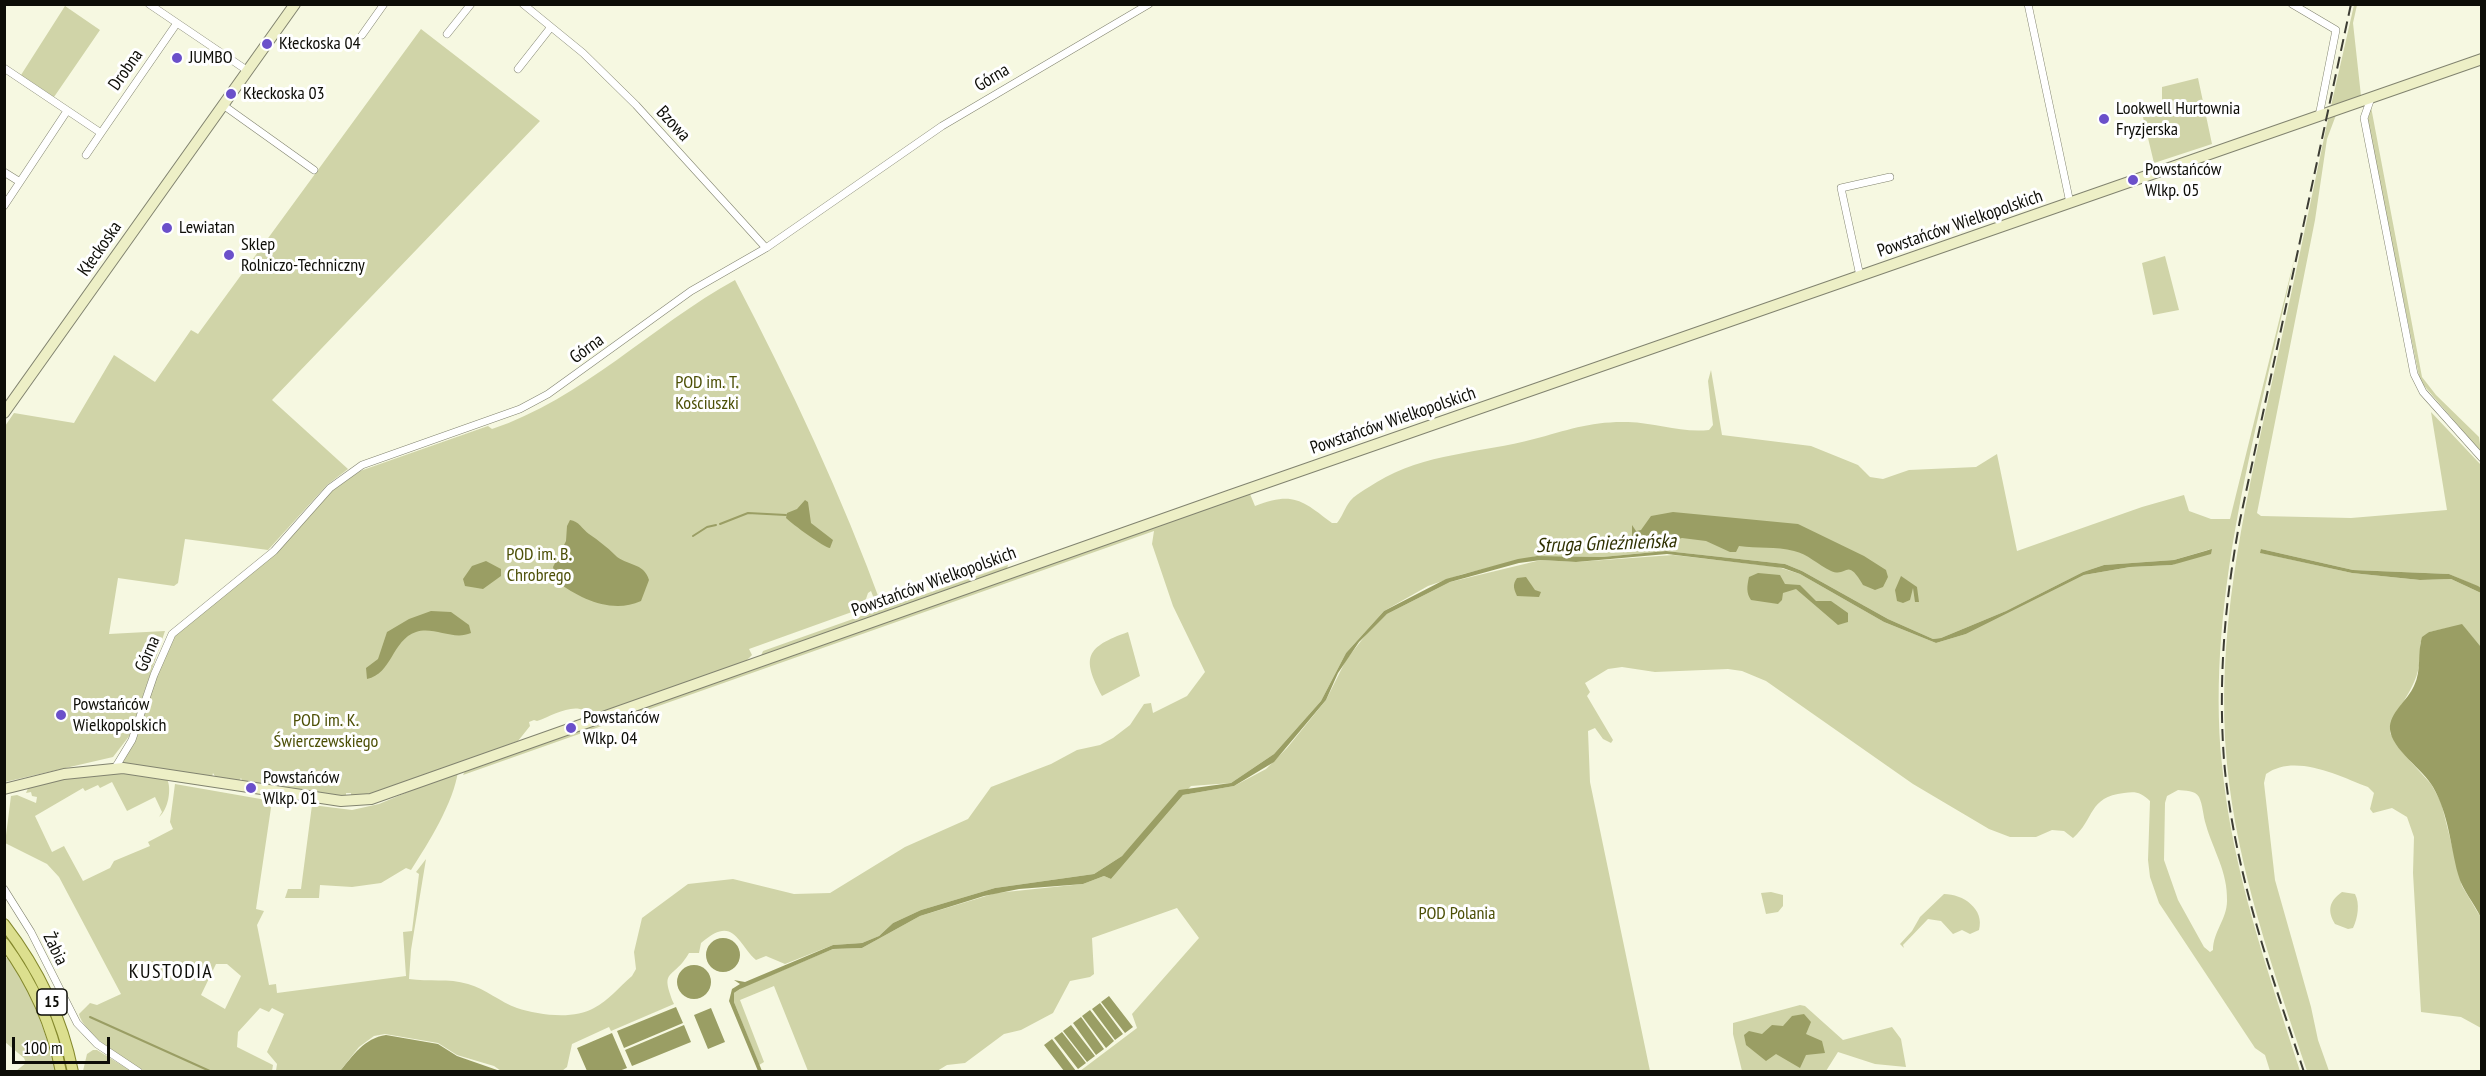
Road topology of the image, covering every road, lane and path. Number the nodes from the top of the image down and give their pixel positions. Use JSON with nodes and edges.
{"nodes":[{"id":1,"x":149,"y":4,"type":"edge"},
{"id":2,"x":295,"y":4,"type":"edge"},
{"id":3,"x":384,"y":4,"type":"edge"},
{"id":4,"x":471,"y":4,"type":"edge"},
{"id":5,"x":523,"y":4,"type":"edge"},
{"id":6,"x":1149,"y":4,"type":"edge"},
{"id":7,"x":2028,"y":4,"type":"edge"},
{"id":8,"x":2292,"y":4,"type":"edge"},
{"id":9,"x":177,"y":23,"type":"junction"},
{"id":10,"x":551,"y":27,"type":"junction"},
{"id":11,"x":447,"y":34,"type":"dead end"},
{"id":12,"x":362,"y":35,"type":"dead end"},
{"id":13,"x":2481,"y":59,"type":"edge"},
{"id":14,"x":4,"y":68,"type":"edge"},
{"id":15,"x":518,"y":69,"type":"dead end"},
{"id":16,"x":248,"y":71,"type":"junction"},
{"id":17,"x":2372,"y":97,"type":"junction"},
{"id":18,"x":223,"y":105,"type":"junction"},
{"id":19,"x":2344,"y":106,"type":"junction"},
{"id":20,"x":67,"y":111,"type":"junction"},
{"id":21,"x":2320,"y":115,"type":"junction"},
{"id":22,"x":2364,"y":118,"type":"junction"},
{"id":23,"x":101,"y":133,"type":"junction"},
{"id":24,"x":86,"y":155,"type":"dead end"},
{"id":25,"x":314,"y":170,"type":"dead end"},
{"id":26,"x":4,"y":172,"type":"edge"},
{"id":27,"x":1890,"y":177,"type":"dead end"},
{"id":28,"x":20,"y":182,"type":"junction"},
{"id":29,"x":2070,"y":203,"type":"junction"},
{"id":30,"x":4,"y":206,"type":"edge"},
{"id":31,"x":766,"y":248,"type":"junction"},
{"id":32,"x":1860,"y":276,"type":"junction"},
{"id":33,"x":8,"y":400,"type":"edge"},
{"id":34,"x":4,"y":413,"type":"edge"},
{"id":35,"x":2481,"y":458,"type":"edge"},
{"id":36,"x":115,"y":768,"type":"junction"},
{"id":37,"x":4,"y":789,"type":"edge"},
{"id":38,"x":4,"y":889,"type":"edge"},
{"id":39,"x":4,"y":924,"type":"edge"},
{"id":40,"x":9,"y":942,"type":"edge"},
{"id":41,"x":61,"y":1071,"type":"edge"},
{"id":42,"x":73,"y":1071,"type":"edge"},
{"id":43,"x":139,"y":1071,"type":"edge"}],
"edges":[{"from":1,"to":9,"type":"street"},
{"from":2,"to":16,"type":"street","name":"Kłeckoska"},
{"from":3,"to":12,"type":"street"},
{"from":4,"to":11,"type":"street"},
{"from":5,"to":10,"type":"street","name":"Bzowa"},
{"from":6,"to":31,"type":"street","name":"Górna"},
{"from":7,"to":29,"type":"street","name":"Powstańców Wielkopolskich"},
{"from":8,"to":21,"type":"street"},
{"from":9,"to":16,"type":"street"},
{"from":9,"to":23,"type":"street","name":"Drobna"},
{"from":10,"to":15,"type":"street"},
{"from":10,"to":31,"type":"street","name":"Bzowa"},
{"from":13,"to":17,"type":"street","name":"Powstańców Wielkopolskich"},
{"from":14,"to":20,"type":"street"},
{"from":16,"to":18,"type":"street","name":"Kłeckoska"},
{"from":17,"to":19,"type":"street","name":"Powstańców Wielkopolskich"},
{"from":17,"to":22,"type":"street"},
{"from":18,"to":25,"type":"street"},
{"from":18,"to":33,"type":"street","name":"Kłeckoska"},
{"from":19,"to":21,"type":"street","name":"Powstańców Wielkopolskich"},
{"from":19,"to":22,"type":"street"},
{"from":20,"to":23,"type":"street"},
{"from":20,"to":28,"type":"street"},
{"from":21,"to":29,"type":"street","name":"Powstańców Wielkopolskich"},
{"from":22,"to":35,"type":"street"},
{"from":23,"to":24,"type":"street","name":"Drobna"},
{"from":26,"to":28,"type":"street"},
{"from":27,"to":32,"type":"street","name":"Powstańców Wielkopolskich"},
{"from":28,"to":30,"type":"street"},
{"from":29,"to":32,"type":"street","name":"Powstańców Wielkopolskich"},
{"from":31,"to":36,"type":"street","name":"Górna"},
{"from":32,"to":36,"type":"street","name":"Powstańców Wielkopolskich"},
{"from":33,"to":34,"type":"street","name":"Kłeckoska"},
{"from":36,"to":37,"type":"street","name":"Powstańców Wielkopolskich"},
{"from":38,"to":43,"type":"street","name":"Żabia"},
{"from":39,"to":40,"type":"main road","number":"15"},
{"from":40,"to":41,"type":"main road","number":"15"},
{"from":40,"to":42,"type":"main road","number":"15"}]}
